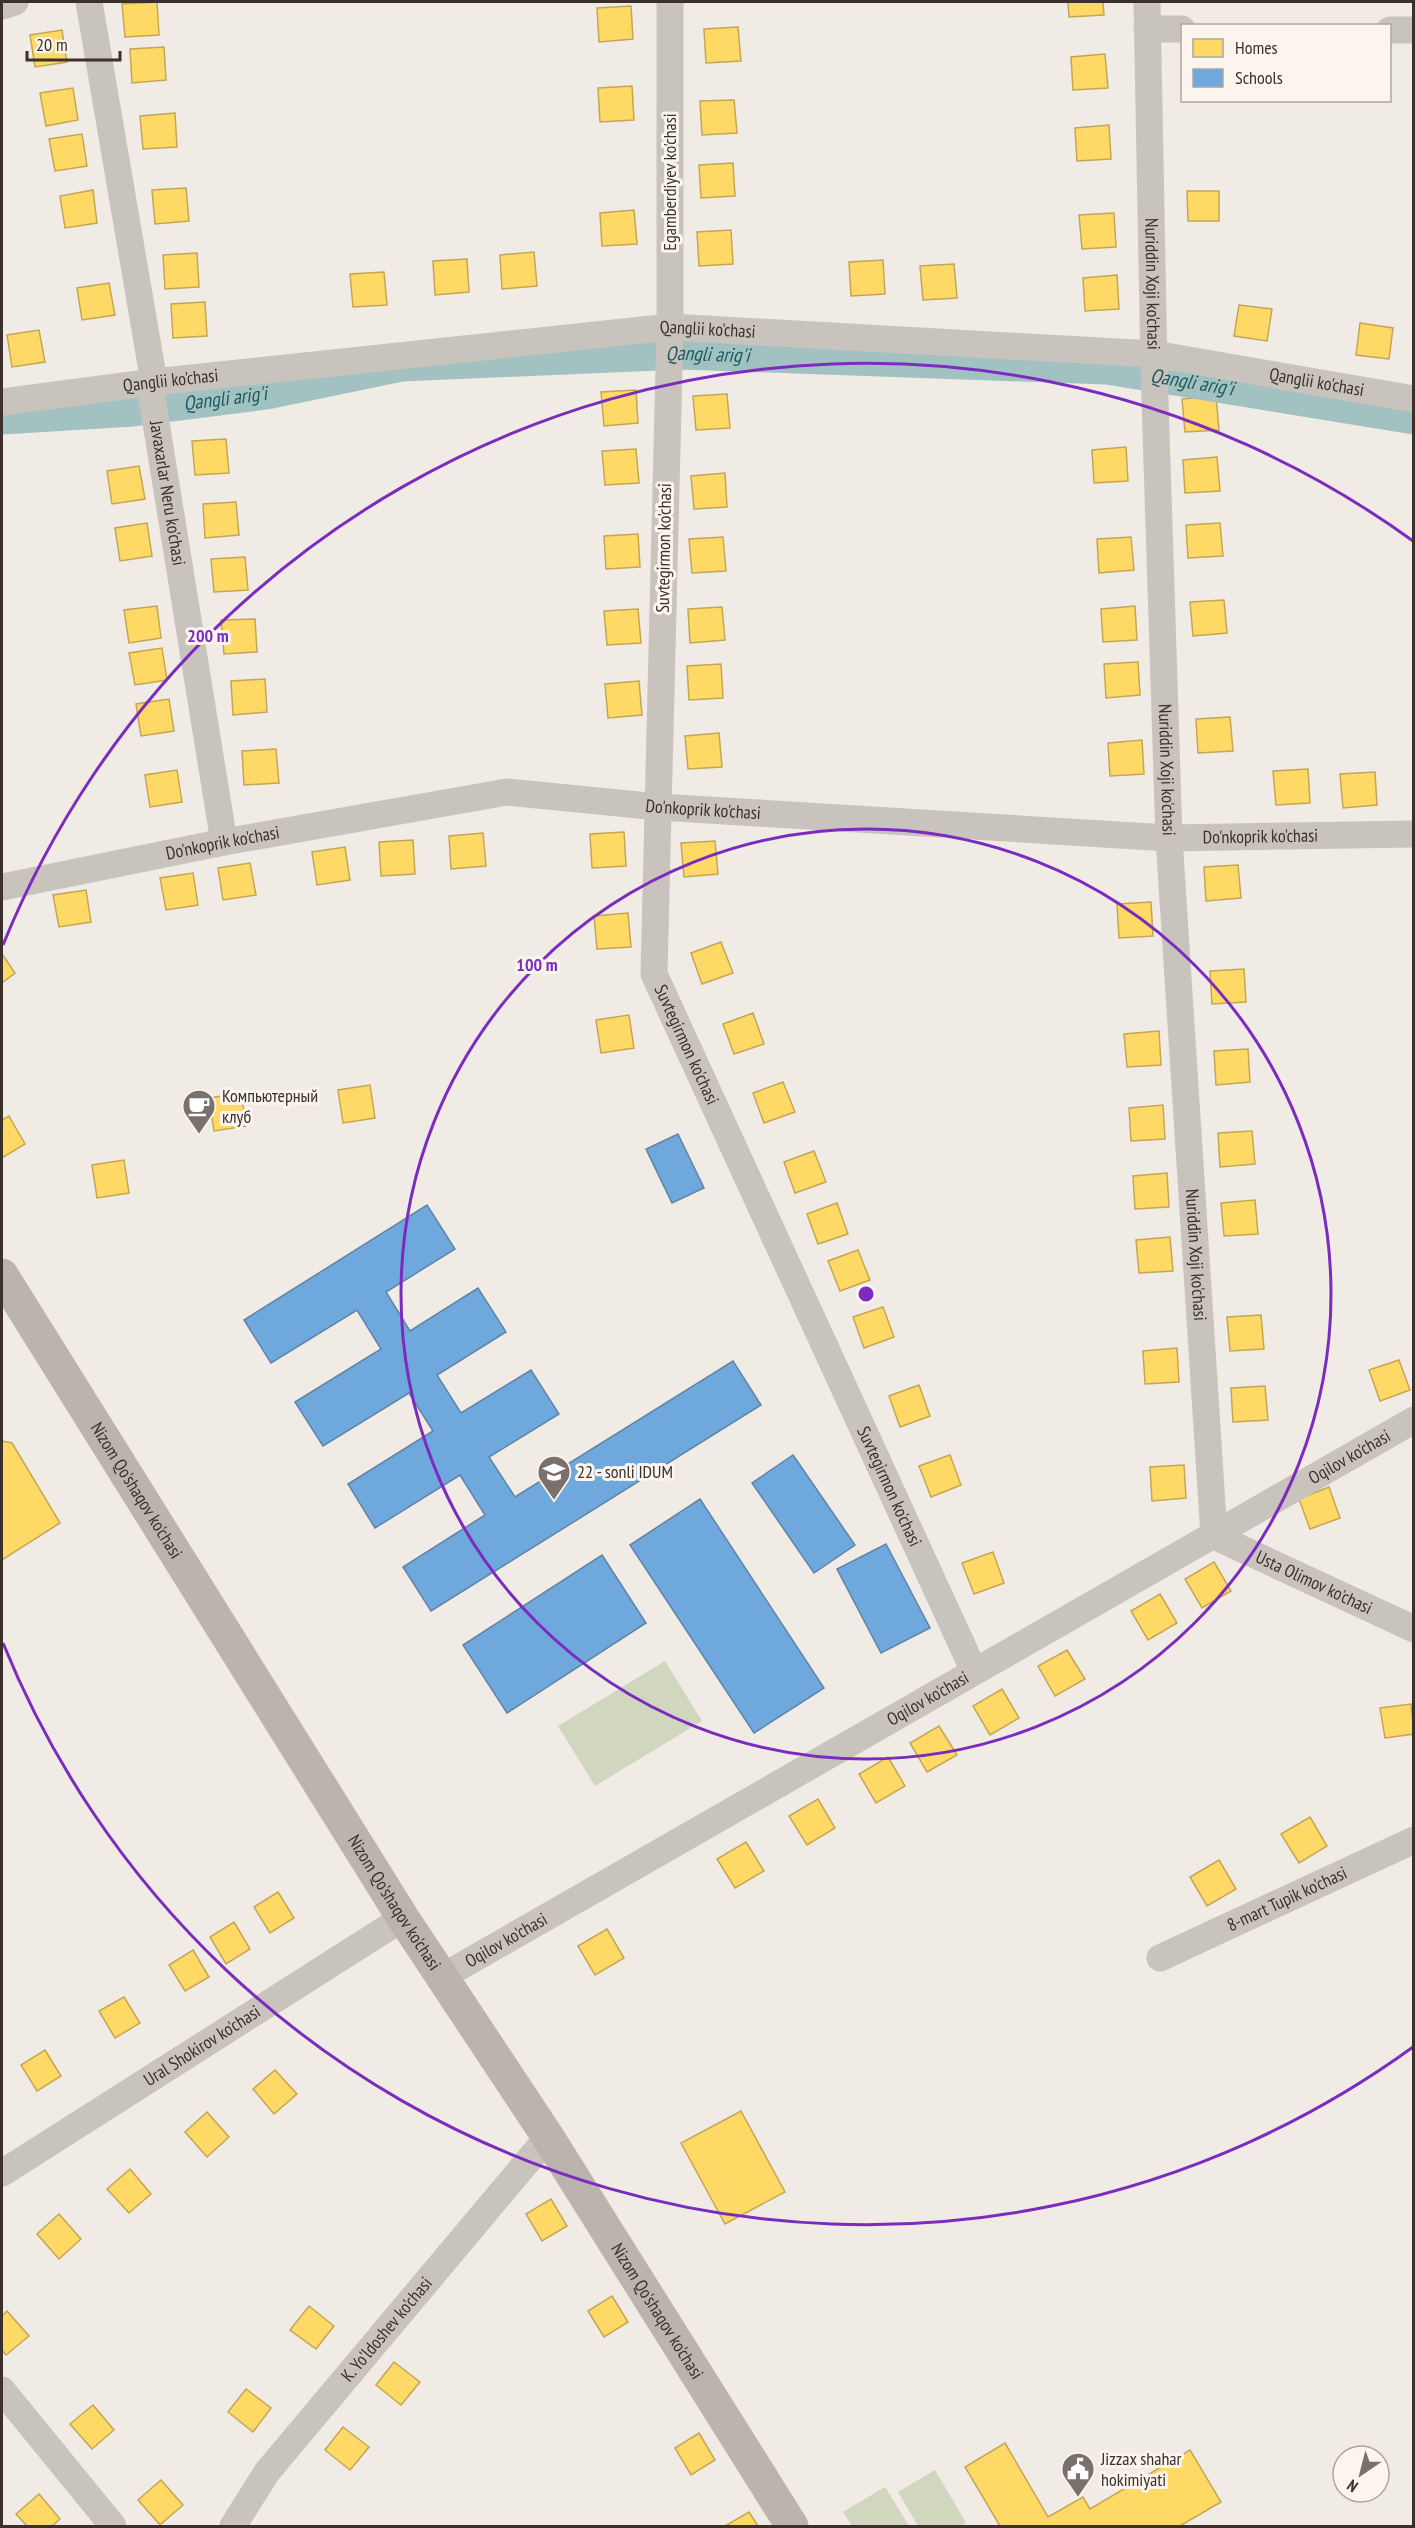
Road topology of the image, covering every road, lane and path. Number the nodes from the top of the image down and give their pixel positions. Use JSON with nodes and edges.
{"nodes":[{"id":1,"x":15,"y":2,"type":"edge"},
{"id":2,"x":89,"y":2,"type":"edge"},
{"id":3,"x":670,"y":2,"type":"edge"},
{"id":4,"x":1146,"y":2,"type":"edge"},
{"id":5,"x":2,"y":6,"type":"edge"},
{"id":6,"x":1147,"y":29,"type":"junction"},
{"id":7,"x":1181,"y":29,"type":"edge"},
{"id":8,"x":1391,"y":30,"type":"edge"},
{"id":9,"x":1413,"y":30,"type":"edge"},
{"id":10,"x":669,"y":344,"type":"junction"},
{"id":11,"x":1155,"y":371,"type":"junction"},
{"id":12,"x":154,"y":399,"type":"junction"},
{"id":13,"x":1413,"y":399,"type":"edge"},
{"id":14,"x":2,"y":402,"type":"edge"},
{"id":15,"x":659,"y":807,"type":"junction"},
{"id":16,"x":1413,"y":834,"type":"edge"},
{"id":17,"x":1169,"y":838,"type":"junction"},
{"id":18,"x":224,"y":842,"type":"junction"},
{"id":19,"x":2,"y":887,"type":"edge"},
{"id":20,"x":2,"y":1275,"type":"edge"},
{"id":21,"x":1413,"y":1419,"type":"edge"},
{"id":22,"x":1214,"y":1536,"type":"junction"},
{"id":23,"x":1413,"y":1629,"type":"edge"},
{"id":24,"x":974,"y":1671,"type":"junction"},
{"id":25,"x":1413,"y":1840,"type":"edge"},
{"id":26,"x":403,"y":1917,"type":"junction"},
{"id":27,"x":1160,"y":1958,"type":"dead end"},
{"id":28,"x":442,"y":1977,"type":"junction"},
{"id":29,"x":548,"y":2137,"type":"junction"},
{"id":30,"x":2,"y":2173,"type":"edge"},
{"id":31,"x":2,"y":2390,"type":"edge"},
{"id":32,"x":113,"y":2526,"type":"edge"},
{"id":33,"x":233,"y":2526,"type":"edge"},
{"id":34,"x":792,"y":2526,"type":"edge"}],
"edges":[{"from":1,"to":5,"type":"street"},
{"from":2,"to":12,"type":"street","name":"Javaxarlar Neru ko'chasi"},
{"from":3,"to":10,"type":"street","name":"Egamberdiyev ko'chasi"},
{"from":4,"to":6,"type":"street","name":"Nuriddin Xoji ko'chasi"},
{"from":6,"to":7,"type":"street"},
{"from":6,"to":11,"type":"street","name":"Nuriddin Xoji ko'chasi"},
{"from":8,"to":9,"type":"street"},
{"from":10,"to":11,"type":"street","name":"Qanglii ko'chasi"},
{"from":10,"to":12,"type":"street","name":"Qanglii ko'chasi"},
{"from":10,"to":15,"type":"street","name":"Suvtegirmon ko'chasi"},
{"from":11,"to":13,"type":"street","name":"Qanglii ko'chasi"},
{"from":11,"to":17,"type":"street","name":"Nuriddin Xoji ko'chasi"},
{"from":12,"to":14,"type":"street","name":"Qanglii ko'chasi"},
{"from":12,"to":18,"type":"street","name":"Javaxarlar Neru ko'chasi"},
{"from":15,"to":17,"type":"street","name":"Do'nkoprik ko'chasi"},
{"from":15,"to":18,"type":"street","name":"Do'nkoprik ko'chasi"},
{"from":15,"to":24,"type":"street","name":"Suvtegirmon ko'chasi"},
{"from":16,"to":17,"type":"street","name":"Do'nkoprik ko'chasi"},
{"from":17,"to":22,"type":"street","name":"Nuriddin Xoji ko'chasi"},
{"from":18,"to":19,"type":"street","name":"Do'nkoprik ko'chasi"},
{"from":20,"to":26,"type":"main road","name":"Nizom Qo'shaqov ko'chasi"},
{"from":21,"to":22,"type":"street","name":"Oqilov ko'chasi"},
{"from":22,"to":23,"type":"street","name":"Usta Olimov ko'chasi"},
{"from":22,"to":24,"type":"street","name":"Oqilov ko'chasi"},
{"from":24,"to":28,"type":"street","name":"Oqilov ko'chasi"},
{"from":25,"to":27,"type":"street","name":"8-mart Tupik ko'chasi"},
{"from":26,"to":28,"type":"main road","name":"Nizom Qo'shaqov ko'chasi"},
{"from":26,"to":30,"type":"street","name":"Ural Shokirov ko'chasi"},
{"from":28,"to":29,"type":"main road","name":"Nizom Qo'shaqov ko'chasi"},
{"from":29,"to":33,"type":"street","name":"K. Yo'ldoshev ko'chasi"},
{"from":29,"to":34,"type":"main road","name":"Nizom Qo'shaqov ko'chasi"},
{"from":31,"to":32,"type":"street"}]}
